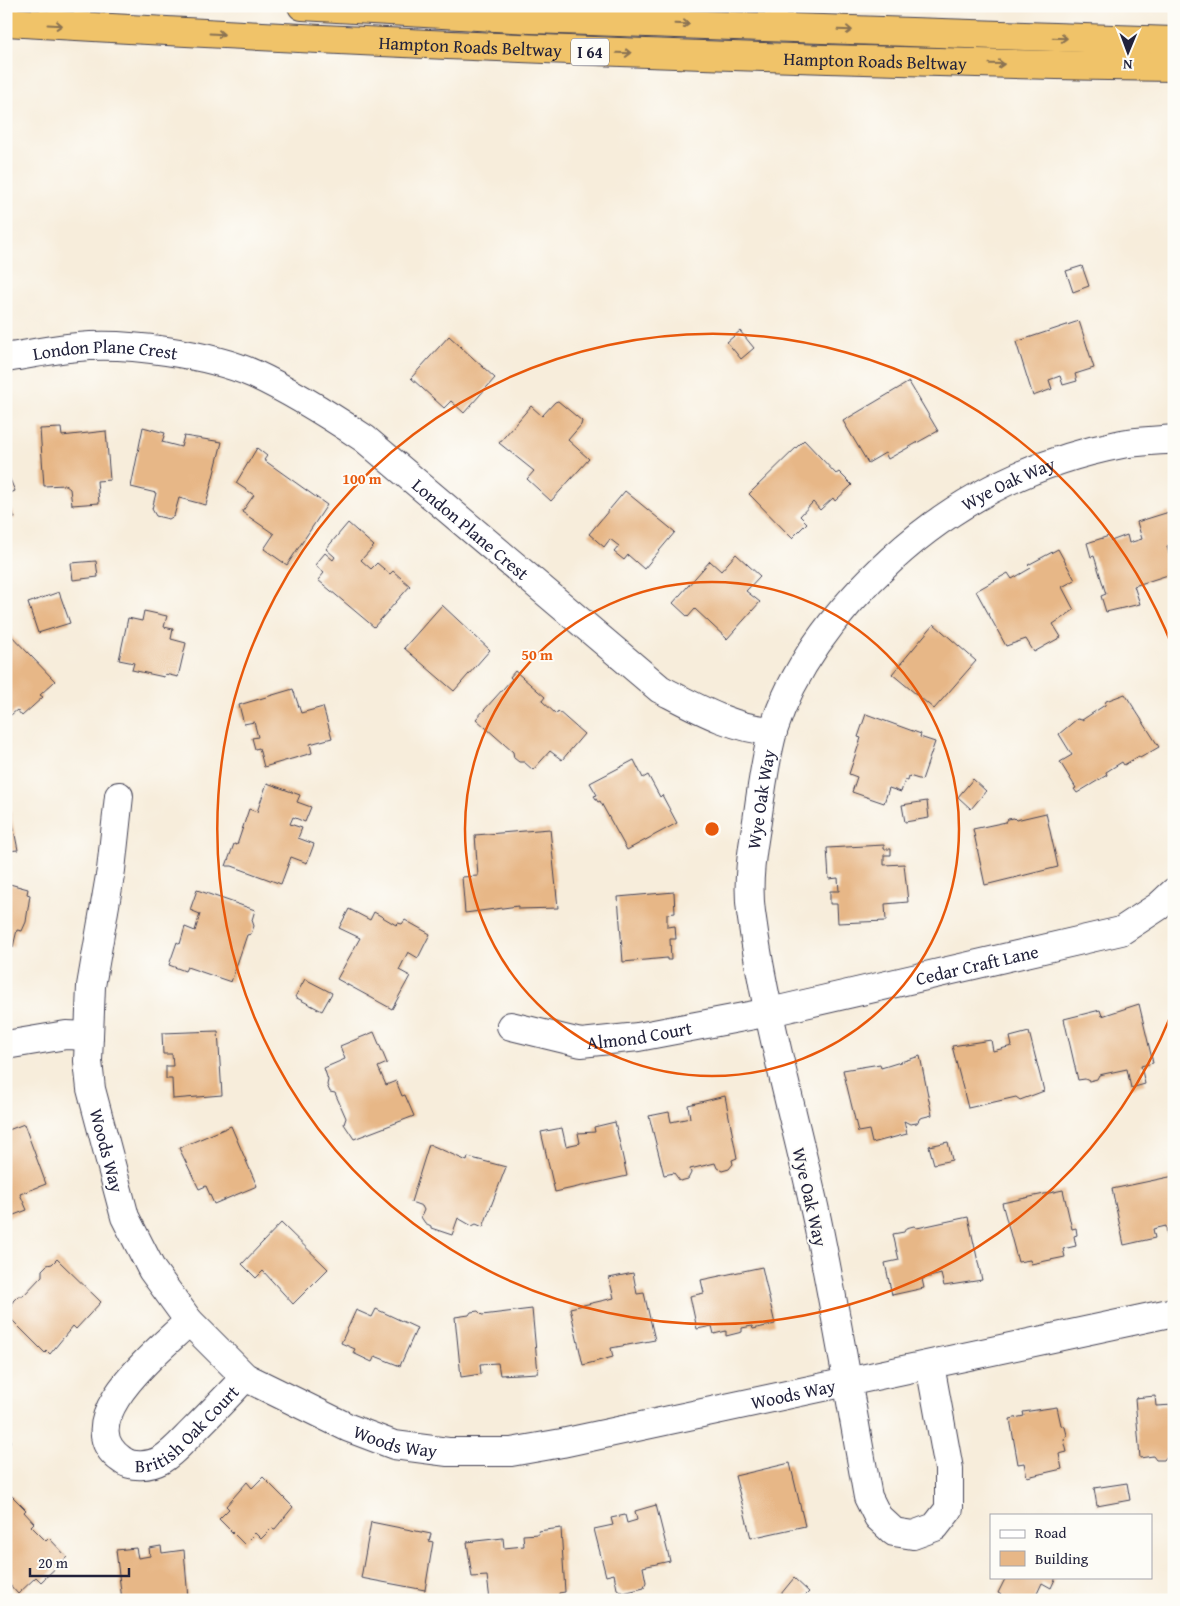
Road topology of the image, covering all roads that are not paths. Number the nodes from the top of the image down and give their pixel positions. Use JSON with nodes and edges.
{"nodes":[{"id":1,"x":302,"y":6,"type":"edge"},
{"id":2,"x":6,"y":22,"type":"edge"},
{"id":3,"x":1174,"y":40,"type":"edge"},
{"id":4,"x":1174,"y":68,"type":"edge"},
{"id":5,"x":6,"y":358,"type":"edge"},
{"id":6,"x":1174,"y":439,"type":"edge"},
{"id":7,"x":773,"y":732,"type":"junction"},
{"id":8,"x":119,"y":796,"type":"dead end"},
{"id":9,"x":1174,"y":892,"type":"edge"},
{"id":10,"x":770,"y":1012,"type":"junction"},
{"id":11,"x":511,"y":1026,"type":"dead end"},
{"id":12,"x":89,"y":1036,"type":"junction"},
{"id":13,"x":6,"y":1046,"type":"edge"},
{"id":14,"x":1174,"y":1312,"type":"edge"},
{"id":15,"x":189,"y":1321,"type":"junction"},
{"id":16,"x":930,"y":1365,"type":"junction"},
{"id":17,"x":245,"y":1377,"type":"junction"},
{"id":18,"x":847,"y":1381,"type":"junction"}],
"edges":[{"from":1,"to":3,"type":"highway","one_way":true},
{"from":2,"to":4,"type":"highway","name":"Hampton Roads Beltway","number":"I 64","one_way":true},
{"from":5,"to":7,"type":"street","name":"London Plane Crest"},
{"from":6,"to":7,"type":"street","name":"Wye Oak Way"},
{"from":7,"to":10,"type":"street","name":"Wye Oak Way"},
{"from":8,"to":12,"type":"street","name":"Woods Way"},
{"from":9,"to":10,"type":"street","name":"Cedar Craft Lane"},
{"from":10,"to":11,"type":"street","name":"Almond Court"},
{"from":10,"to":18,"type":"street","name":"Wye Oak Way"},
{"from":12,"to":13,"type":"street"},
{"from":12,"to":15,"type":"street","name":"Woods Way"},
{"from":14,"to":16,"type":"street","name":"Woods Way"},
{"from":15,"to":17,"type":"street","name":"Woods Way"},
{"from":15,"to":17,"type":"street","name":"British Oak Court"},
{"from":16,"to":18,"type":"street","name":"Woods Way"},
{"from":16,"to":18,"type":"street","name":"Wye Oak Way"},
{"from":17,"to":18,"type":"street","name":"Woods Way"}]}
